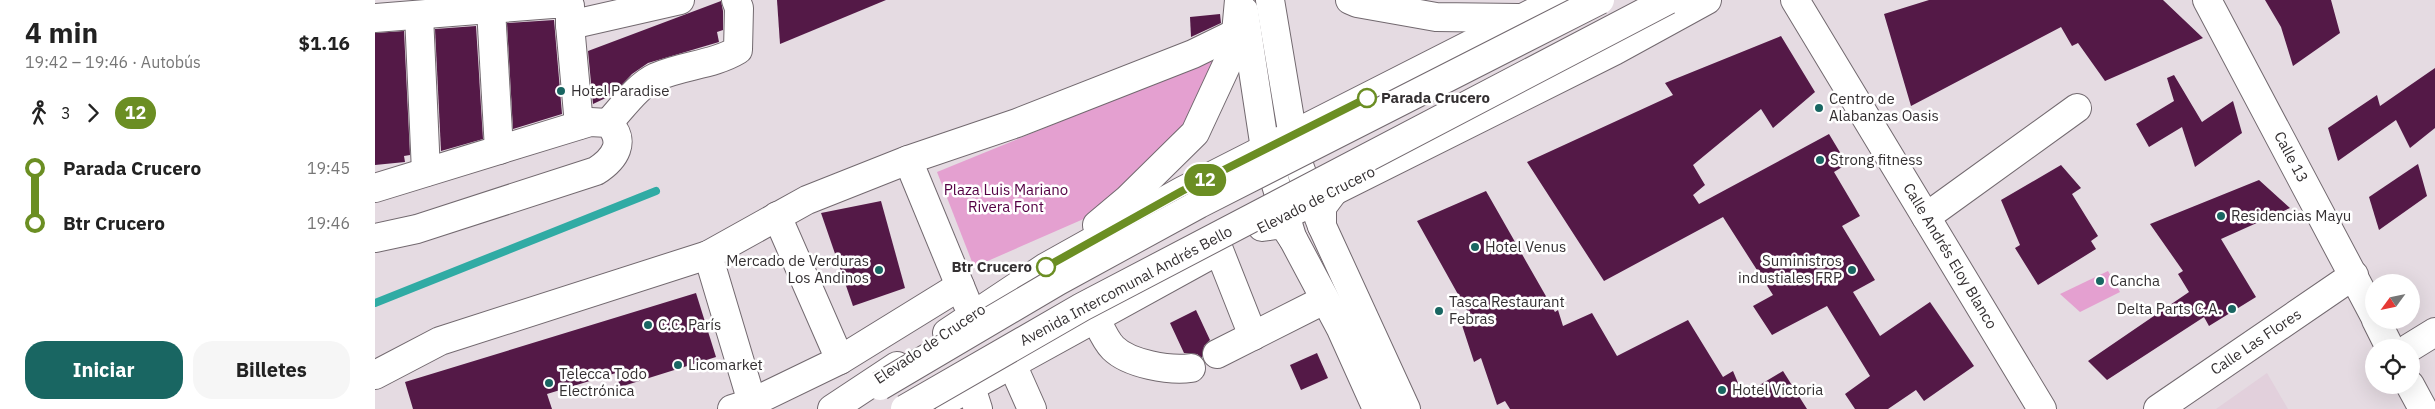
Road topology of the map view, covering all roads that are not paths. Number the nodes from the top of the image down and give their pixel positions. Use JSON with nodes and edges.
{"nodes":[{"id":1,"x":680,"y":0,"type":"edge"},
{"id":2,"x":736,"y":0,"type":"edge"},
{"id":3,"x":1241,"y":0,"type":"edge"},
{"id":4,"x":1270,"y":0,"type":"edge"},
{"id":5,"x":1350,"y":0,"type":"edge"},
{"id":6,"x":1558,"y":0,"type":"edge"},
{"id":7,"x":1600,"y":0,"type":"edge"},
{"id":8,"x":1668,"y":0,"type":"edge"},
{"id":9,"x":1707,"y":0,"type":"edge"},
{"id":10,"x":2207,"y":0,"type":"edge"},
{"id":11,"x":1805,"y":3,"type":"edge"},
{"id":12,"x":491,"y":9,"type":"junction"},
{"id":13,"x":419,"y":15,"type":"junction"},
{"id":14,"x":375,"y":18,"type":"edge"},
{"id":15,"x":1522,"y":18,"type":"junction"},
{"id":16,"x":570,"y":25,"type":"junction"},
{"id":17,"x":1236,"y":33,"type":"junction"},
{"id":18,"x":2077,"y":108,"type":"dead end"},
{"id":19,"x":608,"y":123,"type":"junction"},
{"id":20,"x":579,"y":125,"type":"junction"},
{"id":21,"x":1293,"y":136,"type":"junction"},
{"id":22,"x":1265,"y":149,"type":"junction"},
{"id":23,"x":499,"y":150,"type":"junction"},
{"id":24,"x":908,"y":160,"type":"junction"},
{"id":25,"x":426,"y":172,"type":"junction"},
{"id":26,"x":375,"y":188,"type":"edge"},
{"id":27,"x":1323,"y":206,"type":"junction"},
{"id":28,"x":777,"y":216,"type":"junction"},
{"id":29,"x":1926,"y":217,"type":"junction"},
{"id":30,"x":1290,"y":227,"type":"junction"},
{"id":31,"x":375,"y":238,"type":"edge"},
{"id":32,"x":1219,"y":250,"type":"junction"},
{"id":33,"x":708,"y":255,"type":"junction"},
{"id":34,"x":1046,"y":267,"type":"junction"},
{"id":35,"x":2354,"y":275,"type":"junction"},
{"id":36,"x":960,"y":286,"type":"junction"},
{"id":37,"x":2365,"y":297,"type":"edge"},
{"id":38,"x":1323,"y":300,"type":"junction"},
{"id":39,"x":972,"y":316,"type":"junction"},
{"id":40,"x":1095,"y":317,"type":"junction"},
{"id":41,"x":2435,"y":332,"type":"edge"},
{"id":42,"x":1253,"y":336,"type":"junction"},
{"id":43,"x":2420,"y":341,"type":"edge"},
{"id":44,"x":1217,"y":354,"type":"dead end"},
{"id":45,"x":839,"y":360,"type":"junction"},
{"id":46,"x":1012,"y":364,"type":"junction"},
{"id":47,"x":1191,"y":368,"type":"dead end"},
{"id":48,"x":375,"y":375,"type":"edge"},
{"id":49,"x":2415,"y":394,"type":"edge"},
{"id":50,"x":974,"y":398,"type":"edge"},
{"id":51,"x":746,"y":407,"type":"edge"},
{"id":52,"x":832,"y":409,"type":"edge"},
{"id":53,"x":841,"y":409,"type":"edge"},
{"id":54,"x":905,"y":409,"type":"edge"},
{"id":55,"x":931,"y":409,"type":"edge"},
{"id":56,"x":1032,"y":409,"type":"edge"},
{"id":57,"x":1377,"y":409,"type":"edge"},
{"id":58,"x":1406,"y":409,"type":"edge"},
{"id":59,"x":2042,"y":409,"type":"edge"},
{"id":60,"x":2158,"y":409,"type":"edge"},
{"id":61,"x":2423,"y":409,"type":"edge"}],
"edges":[{"from":1,"to":16,"type":"main road"},
{"from":2,"to":19,"type":"main road"},
{"from":3,"to":17,"type":"main road"},
{"from":3,"to":22,"type":"main road"},
{"from":4,"to":21,"type":"main road"},
{"from":5,"to":15,"type":"main road"},
{"from":6,"to":15,"type":"main road","name":"Elevado de Crucero"},
{"from":7,"to":53,"type":"main road","bridge":true},
{"from":8,"to":54,"type":"main road","name":"Avenida Intercomunal Andrés Bello","bridge":true},
{"from":9,"to":27,"type":"main road","name":"Elevado de Crucero"},
{"from":10,"to":35,"type":"main road","name":"Calle 13"},
{"from":11,"to":29,"type":"main road","name":"Calle Andrés Eloy Blanco"},
{"from":12,"to":13,"type":"main road"},
{"from":12,"to":16,"type":"main road"},
{"from":12,"to":23,"type":"main road"},
{"from":13,"to":14,"type":"main road"},
{"from":13,"to":25,"type":"main road"},
{"from":15,"to":21,"type":"main road","name":"Elevado de Crucero"},
{"from":16,"to":20,"type":"main road"},
{"from":17,"to":24,"type":"main road"},
{"from":17,"to":34,"type":"main road"},
{"from":18,"to":29,"type":"main road"},
{"from":19,"to":20,"type":"main road"},
{"from":19,"to":31,"type":"main road"},
{"from":20,"to":23,"type":"main road"},
{"from":21,"to":22,"type":"main road","name":"Elevado de Crucero"},
{"from":21,"to":27,"type":"main road"},
{"from":22,"to":30,"type":"main road"},
{"from":22,"to":34,"type":"main road","name":"Elevado de Crucero"},
{"from":23,"to":25,"type":"main road"},
{"from":24,"to":28,"type":"main road"},
{"from":24,"to":36,"type":"main road"},
{"from":25,"to":26,"type":"main road"},
{"from":27,"to":30,"type":"main road","name":"Elevado de Crucero"},
{"from":27,"to":58,"type":"main road"},
{"from":28,"to":33,"type":"main road"},
{"from":28,"to":45,"type":"main road"},
{"from":29,"to":59,"type":"main road","name":"Calle Andrés Eloy Blanco"},
{"from":30,"to":32,"type":"main road","name":"Elevado de Crucero"},
{"from":30,"to":38,"type":"main road"},
{"from":32,"to":40,"type":"main road","name":"Elevado de Crucero"},
{"from":32,"to":42,"type":"main road"},
{"from":33,"to":48,"type":"main road"},
{"from":33,"to":51,"type":"main road"},
{"from":34,"to":39,"type":"main road","name":"Elevado de Crucero"},
{"from":35,"to":37,"type":"main road","name":"Calle 13"},
{"from":35,"to":60,"type":"main road","name":"Calle Las Flores"},
{"from":36,"to":39,"type":"main road"},
{"from":36,"to":45,"type":"main road"},
{"from":38,"to":42,"type":"main road"},
{"from":38,"to":57,"type":"main road"},
{"from":39,"to":52,"type":"main road","name":"Elevado de Crucero"},
{"from":40,"to":46,"type":"main road","name":"Elevado de Crucero"},
{"from":40,"to":47,"type":"main road"},
{"from":41,"to":43,"type":"main road"},
{"from":42,"to":44,"type":"main road"},
{"from":45,"to":51,"type":"main road"},
{"from":46,"to":50,"type":"main road","name":"Elevado de Crucero"},
{"from":46,"to":56,"type":"main road"},
{"from":49,"to":61,"type":"main road"},
{"from":50,"to":55,"type":"main road","name":"Elevado de Crucero"}]}
